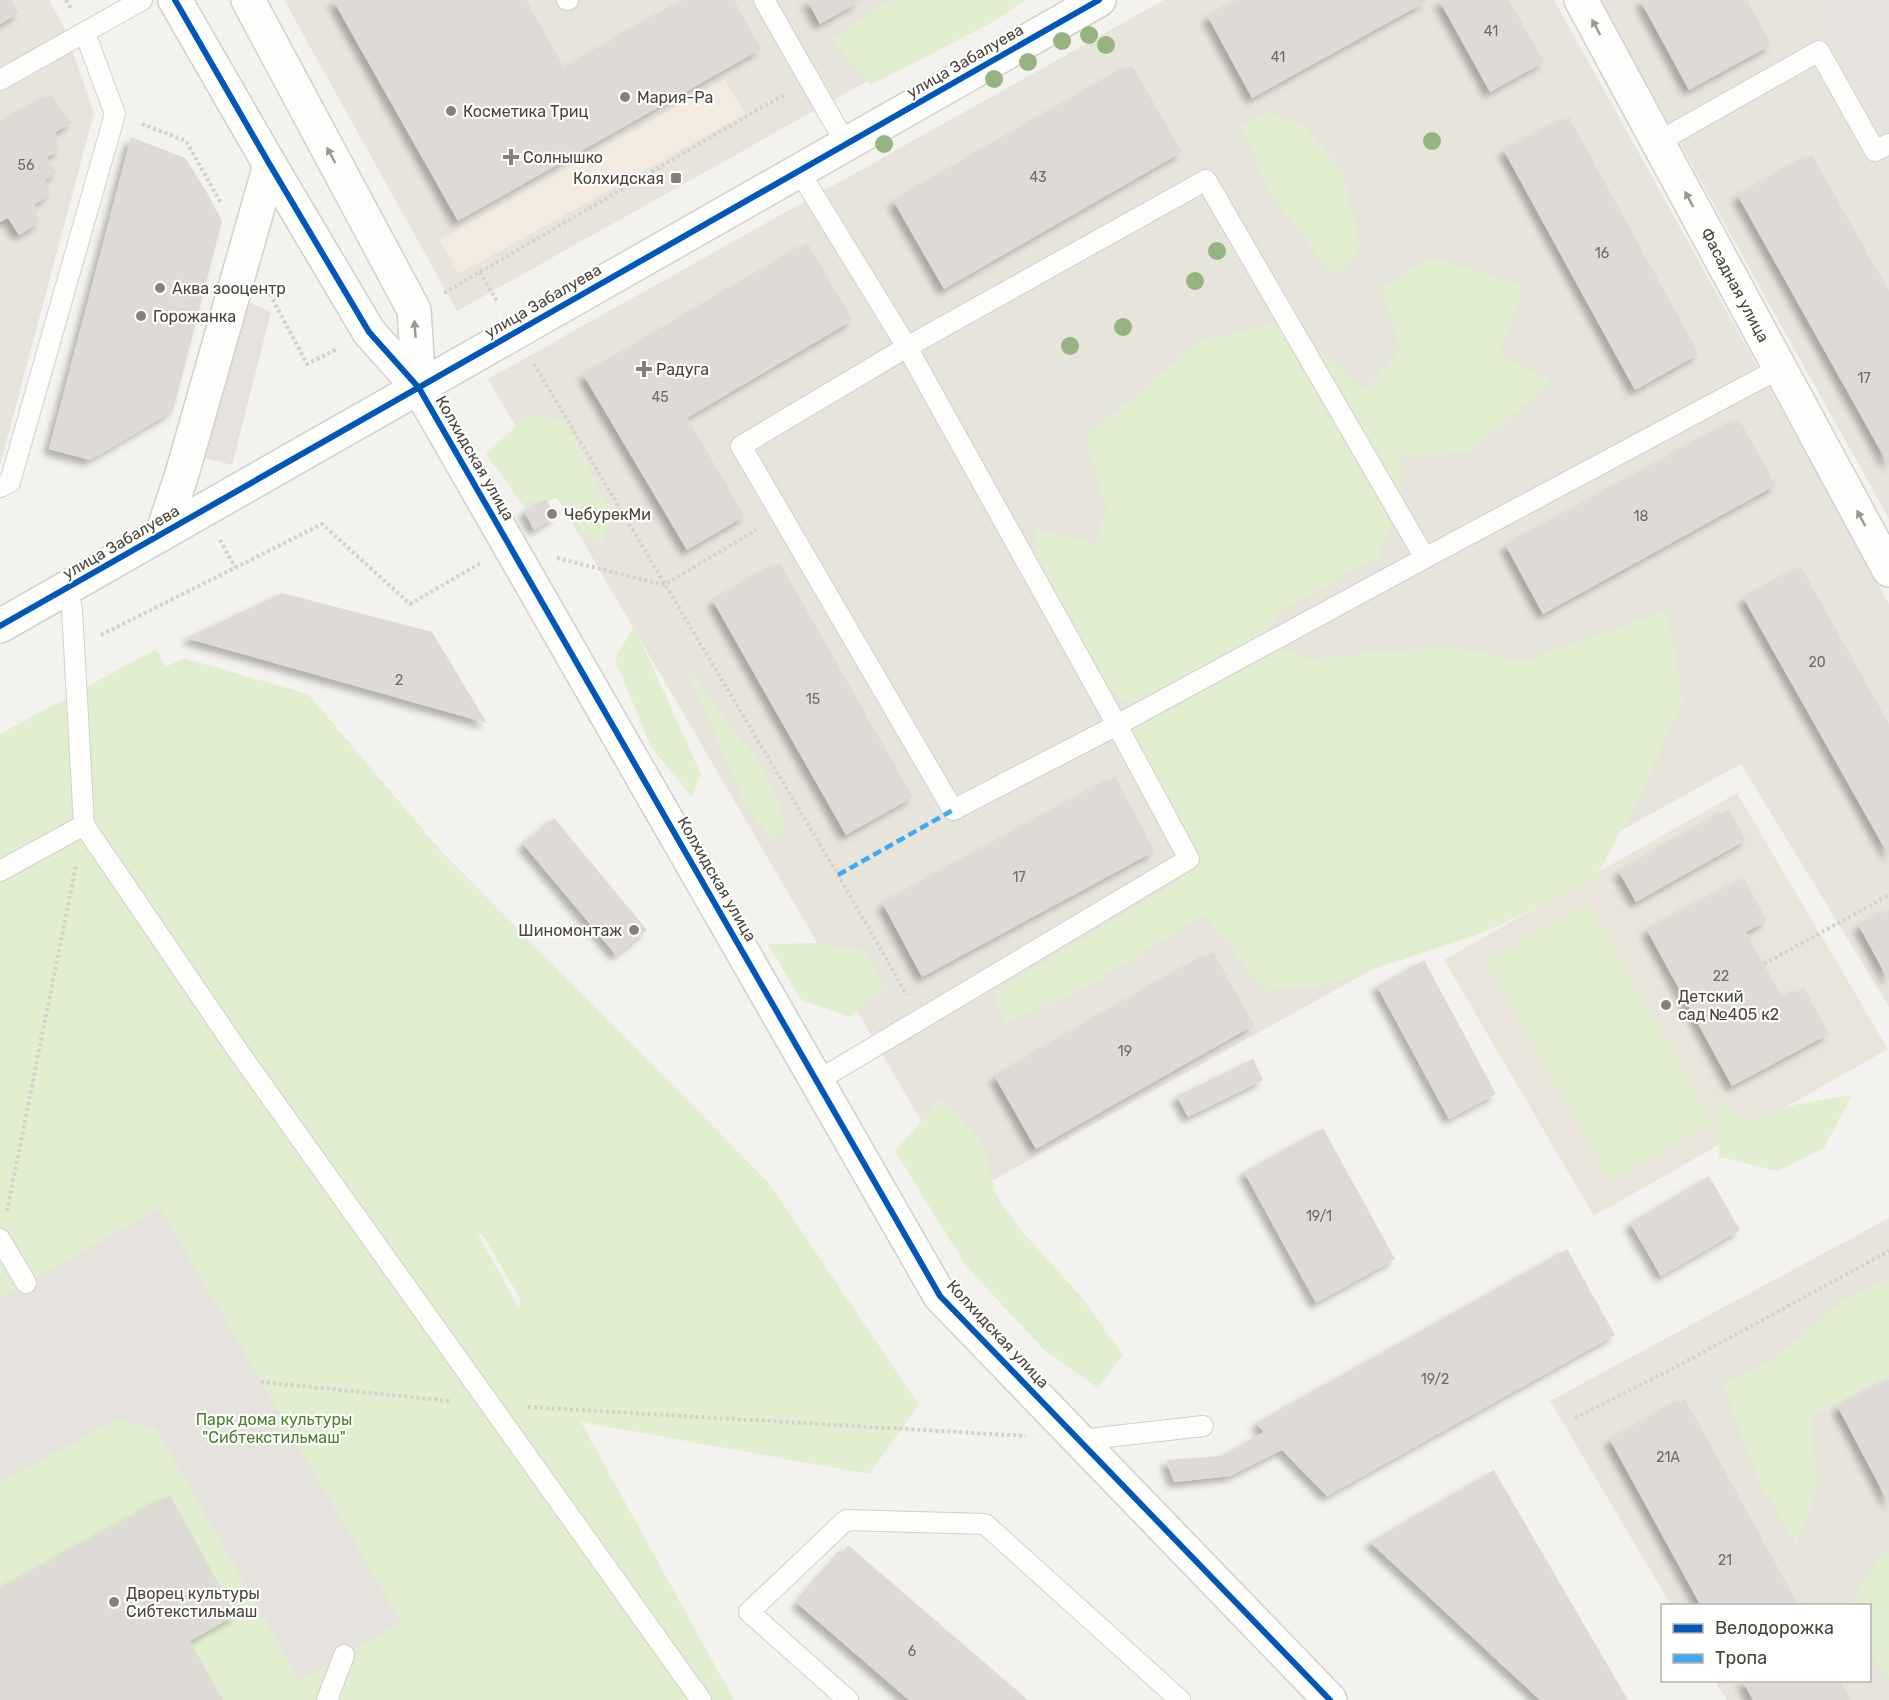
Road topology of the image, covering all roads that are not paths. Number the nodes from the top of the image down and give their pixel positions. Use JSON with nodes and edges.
{"nodes":[{"id":1,"x":142,"y":0,"type":"edge"},
{"id":2,"x":175,"y":0,"type":"edge"},
{"id":3,"x":248,"y":0,"type":"edge"},
{"id":4,"x":764,"y":0,"type":"edge"},
{"id":5,"x":1099,"y":0,"type":"edge"},
{"id":6,"x":1581,"y":0,"type":"edge"},
{"id":7,"x":85,"y":33,"type":"junction"},
{"id":8,"x":0,"y":80,"type":"edge"},
{"id":9,"x":1658,"y":142,"type":"junction"},
{"id":10,"x":846,"y":144,"type":"junction"},
{"id":11,"x":1889,"y":144,"type":"edge"},
{"id":12,"x":270,"y":165,"type":"junction"},
{"id":13,"x":799,"y":171,"type":"junction"},
{"id":14,"x":907,"y":347,"type":"junction"},
{"id":15,"x":1780,"y":368,"type":"junction"},
{"id":16,"x":419,"y":387,"type":"junction"},
{"id":17,"x":0,"y":487,"type":"edge"},
{"id":18,"x":162,"y":534,"type":"junction"},
{"id":19,"x":1425,"y":558,"type":"junction"},
{"id":20,"x":1889,"y":570,"type":"edge"},
{"id":21,"x":68,"y":587,"type":"junction"},
{"id":22,"x":0,"y":626,"type":"edge"},
{"id":23,"x":1117,"y":725,"type":"junction"},
{"id":24,"x":84,"y":825,"type":"junction"},
{"id":25,"x":0,"y":871,"type":"edge"},
{"id":26,"x":817,"y":1081,"type":"junction"},
{"id":27,"x":1,"y":1240,"type":"edge"},
{"id":28,"x":26,"y":1283,"type":"dead end"},
{"id":29,"x":1203,"y":1426,"type":"dead end"},
{"id":30,"x":1080,"y":1440,"type":"junction"},
{"id":31,"x":344,"y":1655,"type":"dead end"},
{"id":32,"x":327,"y":1700,"type":"edge"},
{"id":33,"x":701,"y":1700,"type":"edge"},
{"id":34,"x":848,"y":1700,"type":"edge"},
{"id":35,"x":1180,"y":1700,"type":"edge"},
{"id":36,"x":1330,"y":1700,"type":"edge"}],
"edges":[{"from":1,"to":7,"type":"lane"},
{"from":2,"to":12,"type":"street","name":"Колхидская улица"},
{"from":16,"to":3,"type":"street","name":"Колхидская улица","one_way":true},
{"from":4,"to":10,"type":"lane"},
{"from":5,"to":10,"type":"street","name":"улица Забалуева"},
{"from":9,"to":6,"type":"street","name":"Фасадная улица","one_way":true},
{"from":7,"to":8,"type":"lane"},
{"from":7,"to":17,"type":"lane"},
{"from":9,"to":11,"type":"lane"},
{"from":15,"to":9,"type":"street","name":"Фасадная улица","one_way":true},
{"from":10,"to":13,"type":"street","name":"улица Забалуева"},
{"from":12,"to":16,"type":"street","name":"Колхидская улица"},
{"from":12,"to":18,"type":"street"},
{"from":13,"to":14,"type":"lane"},
{"from":13,"to":16,"type":"street","name":"улица Забалуева"},
{"from":14,"to":19,"type":"lane"},
{"from":14,"to":23,"type":"lane"},
{"from":14,"to":23,"type":"lane"},
{"from":15,"to":19,"type":"lane"},
{"from":20,"to":15,"type":"street","name":"Фасадная улица","one_way":true},
{"from":16,"to":18,"type":"street","name":"улица Забалуева"},
{"from":16,"to":26,"type":"street","name":"Колхидская улица"},
{"from":18,"to":21,"type":"street","name":"улица Забалуева"},
{"from":19,"to":23,"type":"lane"},
{"from":21,"to":22,"type":"street","name":"улица Забалуева"},
{"from":21,"to":24,"type":"lane"},
{"from":23,"to":26,"type":"lane"},
{"from":24,"to":25,"type":"lane"},
{"from":24,"to":33,"type":"lane"},
{"from":26,"to":30,"type":"street","name":"Колхидская улица"},
{"from":27,"to":28,"type":"lane"},
{"from":29,"to":30,"type":"lane"},
{"from":30,"to":36,"type":"street","name":"Колхидская улица"},
{"from":31,"to":32,"type":"lane"},
{"from":34,"to":35,"type":"lane"}]}
